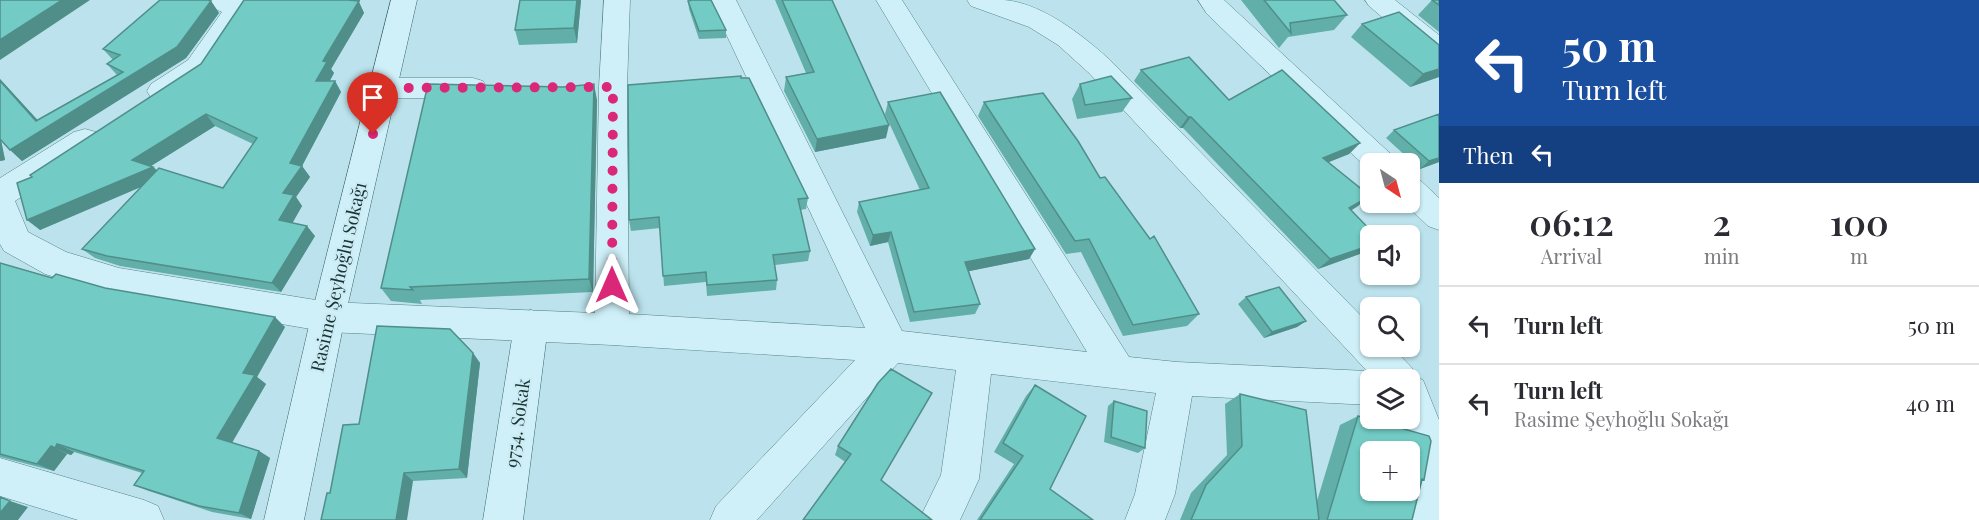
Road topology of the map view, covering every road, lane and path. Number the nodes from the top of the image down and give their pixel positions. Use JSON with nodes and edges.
{"nodes":[{"id":1,"x":404,"y":0,"type":"edge"},
{"id":2,"x":617,"y":0,"type":"edge"},
{"id":3,"x":723,"y":0,"type":"edge"},
{"id":4,"x":889,"y":0,"type":"edge"},
{"id":5,"x":981,"y":0,"type":"edge"},
{"id":6,"x":1211,"y":0,"type":"edge"},
{"id":7,"x":1378,"y":0,"type":"edge"},
{"id":8,"x":233,"y":3,"type":"edge"},
{"id":9,"x":1439,"y":50,"type":"edge"},
{"id":10,"x":384,"y":88,"type":"junction"},
{"id":11,"x":498,"y":88,"type":"edge"},
{"id":12,"x":138,"y":105,"type":"edge"},
{"id":13,"x":109,"y":124,"type":"edge"},
{"id":14,"x":1370,"y":153,"type":"edge"},
{"id":15,"x":0,"y":194,"type":"edge"},
{"id":16,"x":1420,"y":199,"type":"edge"},
{"id":17,"x":0,"y":203,"type":"edge"},
{"id":18,"x":1439,"y":217,"type":"edge"},
{"id":19,"x":328,"y":317,"type":"junction"},
{"id":20,"x":531,"y":326,"type":"junction"},
{"id":21,"x":612,"y":329,"type":"junction"},
{"id":22,"x":891,"y":346,"type":"junction"},
{"id":23,"x":976,"y":354,"type":"junction"},
{"id":24,"x":1388,"y":369,"type":"edge"},
{"id":25,"x":1118,"y":372,"type":"junction"},
{"id":26,"x":1177,"y":379,"type":"junction"},
{"id":27,"x":1360,"y":387,"type":"edge"},
{"id":28,"x":1420,"y":393,"type":"edge"},
{"id":29,"x":1439,"y":398,"type":"edge"},
{"id":30,"x":1420,"y":419,"type":"edge"},
{"id":31,"x":1439,"y":472,"type":"edge"},
{"id":32,"x":0,"y":477,"type":"edge"},
{"id":33,"x":144,"y":520,"type":"edge"},
{"id":34,"x":284,"y":520,"type":"edge"},
{"id":35,"x":503,"y":520,"type":"edge"},
{"id":36,"x":730,"y":520,"type":"edge"},
{"id":37,"x":939,"y":520,"type":"edge"},
{"id":38,"x":1145,"y":520,"type":"edge"},
{"id":39,"x":1430,"y":520,"type":"edge"}],
"edges":[{"from":1,"to":10,"type":"street","name":"Rasime Şeyhoğlu Sokağı"},
{"from":2,"to":21,"type":"street"},
{"from":3,"to":22,"type":"street"},
{"from":4,"to":25,"type":"street"},
{"from":5,"to":24,"type":"street"},
{"from":6,"to":14,"type":"street"},
{"from":7,"to":9,"type":"street"},
{"from":8,"to":12,"type":"street"},
{"from":10,"to":11,"type":"street"},
{"from":10,"to":19,"type":"street","name":"Rasime Şeyhoğlu Sokağı"},
{"from":13,"to":15,"type":"street"},
{"from":16,"to":18,"type":"street"},
{"from":17,"to":19,"type":"street"},
{"from":19,"to":20,"type":"street"},
{"from":19,"to":34,"type":"street","name":"Rasime Şeyhoğlu Sokağı"},
{"from":20,"to":21,"type":"street"},
{"from":20,"to":35,"type":"street","name":"9754. Sokak"},
{"from":21,"to":22,"type":"street"},
{"from":22,"to":23,"type":"street"},
{"from":22,"to":36,"type":"street"},
{"from":23,"to":25,"type":"street"},
{"from":23,"to":37,"type":"street"},
{"from":25,"to":26,"type":"street"},
{"from":26,"to":27,"type":"street"},
{"from":26,"to":38,"type":"street"},
{"from":28,"to":29,"type":"street"},
{"from":30,"to":31,"type":"street"},
{"from":31,"to":39,"type":"street"},
{"from":32,"to":33,"type":"street"}]}
